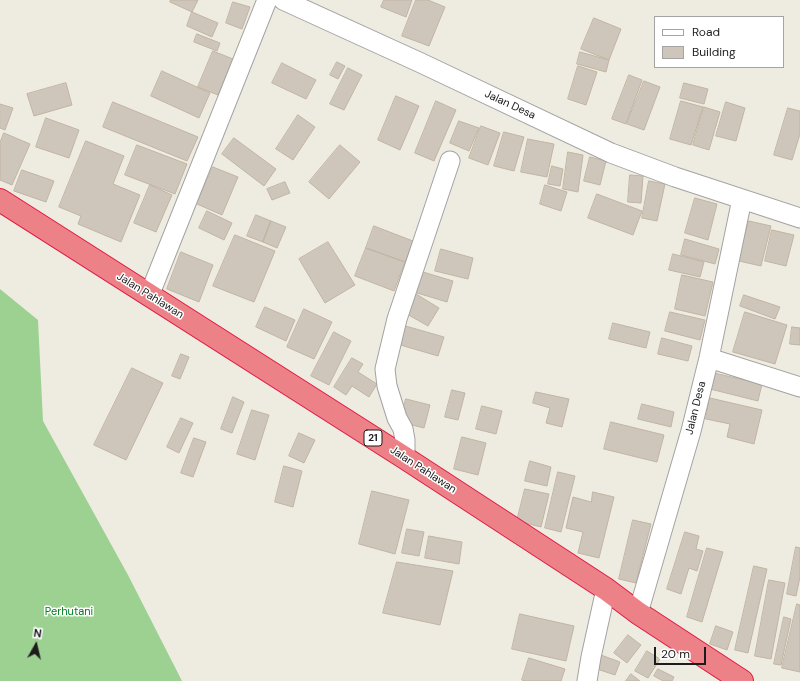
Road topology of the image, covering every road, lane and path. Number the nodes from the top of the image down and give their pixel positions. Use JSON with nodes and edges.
{"nodes":[{"id":1,"x":267,"y":0,"type":"edge"},
{"id":2,"x":283,"y":0,"type":"edge"},
{"id":3,"x":450,"y":161,"type":"dead end"},
{"id":4,"x":742,"y":199,"type":"junction"},
{"id":5,"x":0,"y":200,"type":"edge"},
{"id":6,"x":800,"y":218,"type":"edge"},
{"id":7,"x":149,"y":296,"type":"junction"},
{"id":8,"x":709,"y":358,"type":"junction"},
{"id":9,"x":800,"y":387,"type":"edge"},
{"id":10,"x":405,"y":458,"type":"junction"},
{"id":11,"x":606,"y":589,"type":"junction"},
{"id":12,"x":638,"y":614,"type":"junction"},
{"id":13,"x":587,"y":681,"type":"edge"},
{"id":14,"x":742,"y":681,"type":"edge"}],
"edges":[{"from":1,"to":7,"type":"street"},
{"from":2,"to":4,"type":"street","name":"Jalan Desa"},
{"from":3,"to":10,"type":"street"},
{"from":4,"to":6,"type":"street","name":"Jalan Desa"},
{"from":4,"to":8,"type":"street","name":"Jalan Desa"},
{"from":5,"to":7,"type":"highway","name":"Jalan Pahlawan","number":"21"},
{"from":7,"to":10,"type":"highway","name":"Jalan Pahlawan","number":"21"},
{"from":8,"to":9,"type":"street"},
{"from":8,"to":12,"type":"street","name":"Jalan Desa"},
{"from":10,"to":11,"type":"highway","name":"Jalan Pahlawan","number":"21"},
{"from":11,"to":12,"type":"highway","name":"Jalan Pahlawan","number":"21"},
{"from":11,"to":13,"type":"street"},
{"from":12,"to":14,"type":"highway","name":"Jalan Pahlawan","number":"21"}]}
